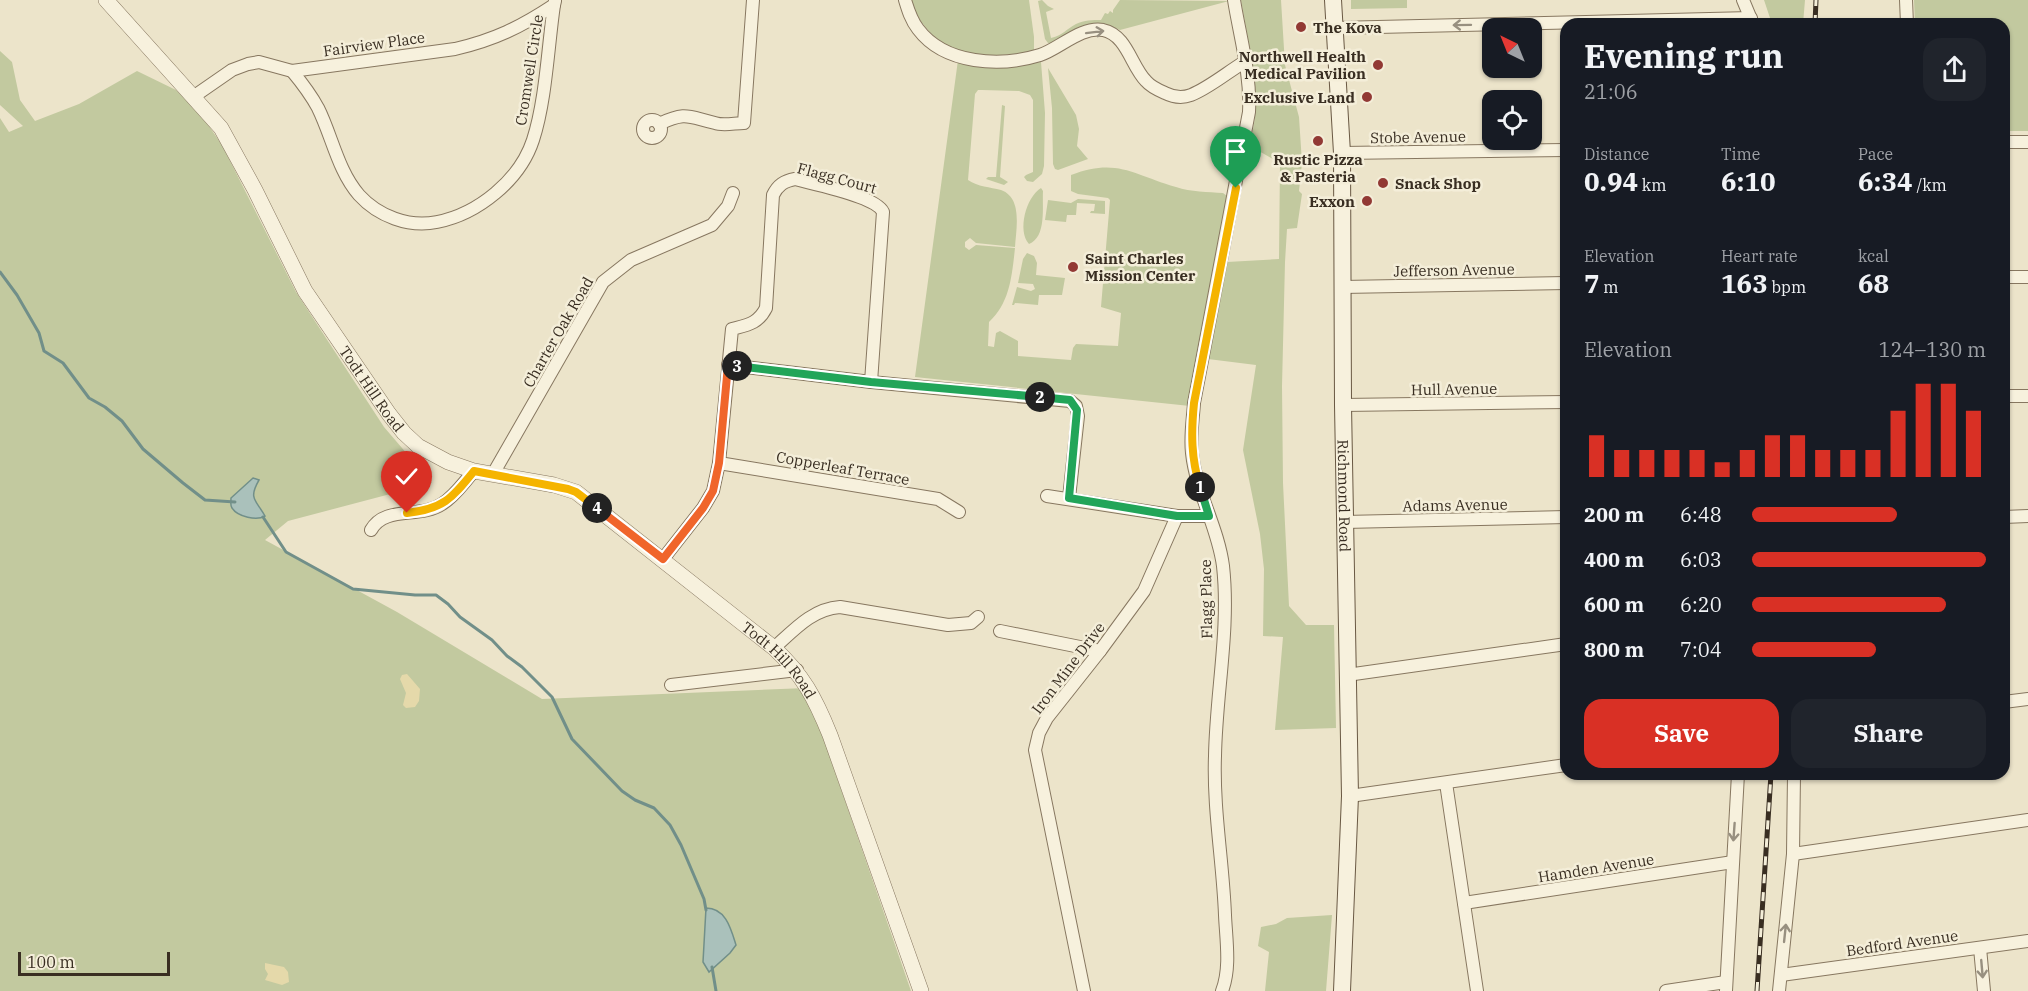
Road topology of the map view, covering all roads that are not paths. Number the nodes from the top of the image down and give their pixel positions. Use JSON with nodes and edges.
{"nodes":[{"id":1,"x":106,"y":0,"type":"edge"},
{"id":2,"x":753,"y":0,"type":"edge"},
{"id":3,"x":905,"y":0,"type":"edge"},
{"id":4,"x":1234,"y":0,"type":"edge"},
{"id":5,"x":1333,"y":0,"type":"edge"},
{"id":6,"x":1743,"y":0,"type":"edge"},
{"id":7,"x":1906,"y":0,"type":"edge"},
{"id":8,"x":555,"y":2,"type":"edge"},
{"id":9,"x":1751,"y":18,"type":"edge"},
{"id":10,"x":1907,"y":18,"type":"edge"},
{"id":11,"x":1560,"y":24,"type":"edge"},
{"id":12,"x":1335,"y":28,"type":"junction"},
{"id":13,"x":1246,"y":62,"type":"junction"},
{"id":14,"x":291,"y":71,"type":"junction"},
{"id":15,"x":193,"y":97,"type":"junction"},
{"id":16,"x":659,"y":124,"type":"dead end"},
{"id":17,"x":2010,"y":142,"type":"edge"},
{"id":18,"x":2028,"y":142,"type":"edge"},
{"id":19,"x":1560,"y":150,"type":"edge"},
{"id":20,"x":1342,"y":153,"type":"junction"},
{"id":21,"x":733,"y":193,"type":"dead end"},
{"id":22,"x":2010,"y":277,"type":"edge"},
{"id":23,"x":2028,"y":277,"type":"edge"},
{"id":24,"x":1560,"y":283,"type":"edge"},
{"id":25,"x":1342,"y":287,"type":"junction"},
{"id":26,"x":728,"y":365,"type":"junction"},
{"id":27,"x":871,"y":382,"type":"junction"},
{"id":28,"x":2010,"y":396,"type":"edge"},
{"id":29,"x":2028,"y":396,"type":"edge"},
{"id":30,"x":1560,"y":402,"type":"edge"},
{"id":31,"x":1343,"y":405,"type":"junction"},
{"id":32,"x":719,"y":463,"type":"junction"},
{"id":33,"x":474,"y":471,"type":"junction"},
{"id":34,"x":493,"y":474,"type":"junction"},
{"id":35,"x":1047,"y":496,"type":"dead end"},
{"id":36,"x":1069,"y":498,"type":"junction"},
{"id":37,"x":959,"y":512,"type":"dead end"},
{"id":38,"x":1177,"y":516,"type":"junction"},
{"id":39,"x":1209,"y":516,"type":"junction"},
{"id":40,"x":2028,"y":516,"type":"edge"},
{"id":41,"x":2010,"y":517,"type":"edge"},
{"id":42,"x":1560,"y":518,"type":"edge"},
{"id":43,"x":1344,"y":522,"type":"junction"},
{"id":44,"x":371,"y":530,"type":"dead end"},
{"id":45,"x":663,"y":559,"type":"junction"},
{"id":46,"x":978,"y":617,"type":"dead end"},
{"id":47,"x":1000,"y":631,"type":"dead end"},
{"id":48,"x":1560,"y":645,"type":"edge"},
{"id":49,"x":774,"y":648,"type":"junction"},
{"id":50,"x":1100,"y":651,"type":"junction"},
{"id":51,"x":797,"y":670,"type":"junction"},
{"id":52,"x":1347,"y":675,"type":"junction"},
{"id":53,"x":671,"y":685,"type":"dead end"},
{"id":54,"x":2028,"y":699,"type":"edge"},
{"id":55,"x":2010,"y":701,"type":"edge"},
{"id":56,"x":1560,"y":766,"type":"edge"},
{"id":57,"x":1738,"y":780,"type":"edge"},
{"id":58,"x":1794,"y":780,"type":"edge"},
{"id":59,"x":1446,"y":783,"type":"junction"},
{"id":60,"x":1350,"y":795,"type":"junction"},
{"id":61,"x":2028,"y":820,"type":"edge"},
{"id":62,"x":1793,"y":854,"type":"junction"},
{"id":63,"x":1733,"y":862,"type":"junction"},
{"id":64,"x":1464,"y":903,"type":"junction"},
{"id":65,"x":2028,"y":941,"type":"edge"},
{"id":66,"x":1980,"y":948,"type":"junction"},
{"id":67,"x":1780,"y":975,"type":"junction"},
{"id":68,"x":1726,"y":987,"type":"edge"},
{"id":69,"x":921,"y":991,"type":"edge"},
{"id":70,"x":1084,"y":991,"type":"edge"},
{"id":71,"x":1222,"y":991,"type":"edge"},
{"id":72,"x":1342,"y":991,"type":"edge"},
{"id":73,"x":1477,"y":991,"type":"edge"},
{"id":74,"x":1666,"y":991,"type":"edge"},
{"id":75,"x":1779,"y":991,"type":"edge"},
{"id":76,"x":1984,"y":991,"type":"edge"}],
"edges":[{"from":1,"to":15,"type":"street","name":"Todt Hill Road"},
{"from":2,"to":16,"type":"street"},
{"from":3,"to":13,"type":"street","one_way":true},
{"from":4,"to":13,"type":"street","name":"Flagg Place"},
{"from":5,"to":12,"type":"main road","name":"Richmond Road"},
{"from":6,"to":9,"type":"street"},
{"from":7,"to":10,"type":"street"},
{"from":8,"to":14,"type":"street","name":"Fairview Place"},
{"from":8,"to":14,"type":"street","name":"Cromwell Circle"},
{"from":11,"to":12,"type":"street","one_way":true},
{"from":12,"to":20,"type":"main road","name":"Richmond Road"},
{"from":13,"to":39,"type":"street","name":"Flagg Place"},
{"from":14,"to":15,"type":"street","name":"Fairview Place"},
{"from":15,"to":33,"type":"street","name":"Todt Hill Road"},
{"from":17,"to":18,"type":"street"},
{"from":19,"to":20,"type":"street","name":"Stobe Avenue"},
{"from":20,"to":25,"type":"main road","name":"Richmond Road"},
{"from":21,"to":34,"type":"street","name":"Charter Oak Road"},
{"from":22,"to":23,"type":"street"},
{"from":24,"to":25,"type":"street","name":"Jefferson Avenue"},
{"from":25,"to":31,"type":"main road","name":"Richmond Road"},
{"from":26,"to":27,"type":"street"},
{"from":26,"to":27,"type":"street","name":"Flagg Court"},
{"from":26,"to":32,"type":"street"},
{"from":27,"to":36,"type":"street"},
{"from":28,"to":29,"type":"street"},
{"from":30,"to":31,"type":"street","name":"Hull Avenue"},
{"from":31,"to":43,"type":"main road","name":"Richmond Road"},
{"from":32,"to":37,"type":"street","name":"Copperleaf Terrace"},
{"from":32,"to":45,"type":"street"},
{"from":33,"to":34,"type":"street","name":"Todt Hill Road"},
{"from":33,"to":44,"type":"street"},
{"from":34,"to":45,"type":"street","name":"Todt Hill Road"},
{"from":35,"to":36,"type":"street"},
{"from":36,"to":38,"type":"street"},
{"from":38,"to":39,"type":"street"},
{"from":38,"to":50,"type":"street","name":"Iron Mine Drive"},
{"from":39,"to":71,"type":"street","name":"Flagg Place"},
{"from":40,"to":41,"type":"street"},
{"from":42,"to":43,"type":"street","name":"Adams Avenue"},
{"from":43,"to":52,"type":"main road","name":"Richmond Road"},
{"from":45,"to":49,"type":"street","name":"Todt Hill Road"},
{"from":46,"to":49,"type":"street"},
{"from":47,"to":50,"type":"street"},
{"from":48,"to":52,"type":"street"},
{"from":49,"to":51,"type":"street","name":"Todt Hill Road"},
{"from":50,"to":70,"type":"street","name":"Iron Mine Drive"},
{"from":51,"to":53,"type":"street"},
{"from":51,"to":69,"type":"street","name":"Todt Hill Road"},
{"from":52,"to":60,"type":"main road","name":"Richmond Road"},
{"from":54,"to":55,"type":"street"},
{"from":56,"to":59,"type":"street"},
{"from":57,"to":63,"type":"street","one_way":true},
{"from":58,"to":62,"type":"street"},
{"from":59,"to":60,"type":"street"},
{"from":59,"to":64,"type":"street"},
{"from":60,"to":72,"type":"main road","name":"Richmond Road"},
{"from":61,"to":62,"type":"street"},
{"from":67,"to":62,"type":"street","one_way":true},
{"from":63,"to":64,"type":"street","name":"Hamden Avenue"},
{"from":63,"to":68,"type":"street"},
{"from":64,"to":73,"type":"street"},
{"from":65,"to":66,"type":"street","name":"Bedford Avenue"},
{"from":66,"to":67,"type":"street","name":"Bedford Avenue"},
{"from":66,"to":76,"type":"street","one_way":true},
{"from":67,"to":75,"type":"street"},
{"from":68,"to":74,"type":"street"}]}
